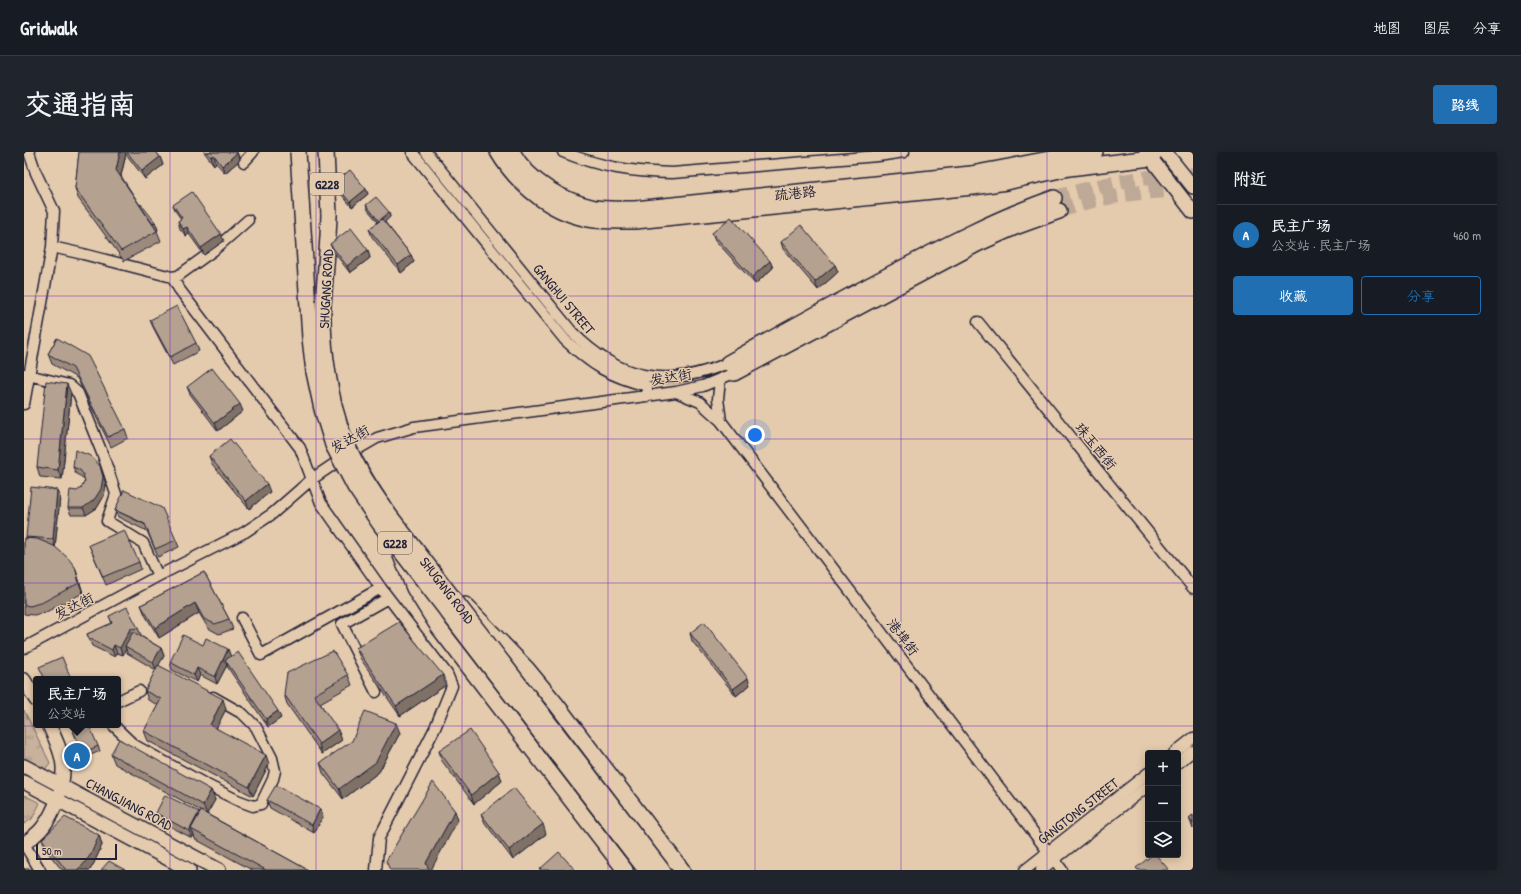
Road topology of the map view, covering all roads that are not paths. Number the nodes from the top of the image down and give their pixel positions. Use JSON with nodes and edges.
{"nodes":[{"id":1,"x":29,"y":152,"type":"edge"},
{"id":2,"x":253,"y":152,"type":"edge"},
{"id":3,"x":298,"y":152,"type":"edge"},
{"id":4,"x":326,"y":152,"type":"edge"},
{"id":5,"x":412,"y":152,"type":"edge"},
{"id":6,"x":426,"y":152,"type":"edge"},
{"id":7,"x":498,"y":152,"type":"edge"},
{"id":8,"x":512,"y":152,"type":"edge"},
{"id":9,"x":563,"y":152,"type":"edge"},
{"id":10,"x":904,"y":152,"type":"edge"},
{"id":11,"x":1095,"y":152,"type":"edge"},
{"id":12,"x":1165,"y":152,"type":"edge"},
{"id":13,"x":1069,"y":154,"type":"edge"},
{"id":14,"x":1150,"y":154,"type":"edge"},
{"id":15,"x":244,"y":162,"type":"dead end"},
{"id":16,"x":1193,"y":187,"type":"edge"},
{"id":17,"x":866,"y":191,"type":"junction"},
{"id":18,"x":1056,"y":204,"type":"tunnel mouth"},
{"id":19,"x":1193,"y":212,"type":"edge"},
{"id":20,"x":248,"y":220,"type":"dead end"},
{"id":21,"x":52,"y":247,"type":"junction"},
{"id":22,"x":172,"y":277,"type":"junction"},
{"id":23,"x":978,"y":322,"type":"dead end"},
{"id":24,"x":731,"y":368,"type":"junction"},
{"id":25,"x":26,"y":374,"type":"edge"},
{"id":26,"x":720,"y":380,"type":"junction"},
{"id":27,"x":647,"y":386,"type":"junction"},
{"id":28,"x":676,"y":392,"type":"junction"},
{"id":29,"x":24,"y":404,"type":"edge"},
{"id":30,"x":721,"y":422,"type":"junction"},
{"id":31,"x":312,"y":479,"type":"junction"},
{"id":32,"x":396,"y":545,"type":"junction"},
{"id":33,"x":158,"y":576,"type":"junction"},
{"id":34,"x":436,"y":577,"type":"junction"},
{"id":35,"x":381,"y":588,"type":"junction"},
{"id":36,"x":1193,"y":588,"type":"edge"},
{"id":37,"x":388,"y":598,"type":"junction"},
{"id":38,"x":242,"y":618,"type":"dead end"},
{"id":39,"x":24,"y":648,"type":"edge"},
{"id":40,"x":24,"y":680,"type":"edge"},
{"id":41,"x":139,"y":691,"type":"dead end"},
{"id":42,"x":376,"y":692,"type":"dead end"},
{"id":43,"x":33,"y":695,"type":"edge"},
{"id":44,"x":209,"y":695,"type":"edge"},
{"id":45,"x":121,"y":700,"type":"edge"},
{"id":46,"x":50,"y":728,"type":"edge"},
{"id":47,"x":116,"y":728,"type":"edge"},
{"id":48,"x":1193,"y":738,"type":"edge"},
{"id":49,"x":1178,"y":750,"type":"edge"},
{"id":50,"x":1193,"y":751,"type":"edge"},
{"id":51,"x":1181,"y":761,"type":"edge"},
{"id":52,"x":24,"y":766,"type":"edge"},
{"id":53,"x":1145,"y":776,"type":"edge"},
{"id":54,"x":24,"y":782,"type":"edge"},
{"id":55,"x":61,"y":786,"type":"junction"},
{"id":56,"x":1145,"y":788,"type":"edge"},
{"id":57,"x":57,"y":800,"type":"junction"},
{"id":58,"x":24,"y":844,"type":"edge"},
{"id":59,"x":1052,"y":855,"type":"junction"},
{"id":60,"x":40,"y":870,"type":"edge"},
{"id":61,"x":189,"y":870,"type":"edge"},
{"id":62,"x":219,"y":870,"type":"edge"},
{"id":63,"x":376,"y":870,"type":"edge"},
{"id":64,"x":625,"y":870,"type":"edge"},
{"id":65,"x":646,"y":870,"type":"edge"},
{"id":66,"x":662,"y":870,"type":"edge"},
{"id":67,"x":682,"y":870,"type":"edge"},
{"id":68,"x":1025,"y":870,"type":"edge"},
{"id":69,"x":1042,"y":870,"type":"edge"},
{"id":70,"x":1062,"y":870,"type":"edge"}],
"edges":[{"from":1,"to":21,"type":"street"},
{"from":2,"to":15,"type":"street"},
{"from":3,"to":32,"type":"highway","name":"SHUGANG ROAD","number":"G228","bridge":true},
{"from":4,"to":34,"type":"highway","name":"SHUGANG ROAD","number":"G228","bridge":true},
{"from":5,"to":27,"type":"street","name":"GANGHUI STREET"},
{"from":6,"to":27,"type":"street","name":"GANGHUI STREET"},
{"from":7,"to":17,"type":"highway"},
{"from":8,"to":17,"type":"highway","name":"疏港路"},
{"from":9,"to":10,"type":"street"},
{"from":11,"to":13,"type":"highway","name":"疏港路"},
{"from":12,"to":16,"type":"main road"},
{"from":13,"to":17,"type":"highway","name":"疏港路"},
{"from":14,"to":17,"type":"highway","name":"疏港路"},
{"from":14,"to":19,"type":"main road"},
{"from":18,"to":24,"type":"highway"},
{"from":20,"to":22,"type":"street"},
{"from":21,"to":22,"type":"street"},
{"from":21,"to":25,"type":"street"},
{"from":22,"to":31,"type":"street"},
{"from":23,"to":36,"type":"street","name":"珠玉西街"},
{"from":24,"to":26,"type":"street","name":"发达街"},
{"from":24,"to":27,"type":"street","name":"GANGHUI STREET"},
{"from":25,"to":29,"type":"street"},
{"from":25,"to":33,"type":"street"},
{"from":26,"to":28,"type":"street","name":"发达街"},
{"from":26,"to":30,"type":"street"},
{"from":27,"to":28,"type":"street","name":"发达街"},
{"from":27,"to":31,"type":"street","name":"发达街"},
{"from":28,"to":30,"type":"street","name":"港埠街"},
{"from":30,"to":59,"type":"street","name":"港埠街"},
{"from":31,"to":33,"type":"street","name":"发达街"},
{"from":31,"to":35,"type":"street"},
{"from":32,"to":64,"type":"highway","bridge":true},
{"from":32,"to":65,"type":"highway","name":"SHUGANG ROAD","number":"G228","bridge":true},
{"from":33,"to":39,"type":"street","name":"发达街"},
{"from":34,"to":66,"type":"highway","name":"SHUGANG ROAD","number":"G228","bridge":true},
{"from":34,"to":67,"type":"highway","bridge":true},
{"from":35,"to":37,"type":"street"},
{"from":35,"to":38,"type":"street"},
{"from":37,"to":42,"type":"street"},
{"from":37,"to":63,"type":"street"},
{"from":40,"to":43,"type":"main road"},
{"from":41,"to":45,"type":"street"},
{"from":44,"to":47,"type":"street"},
{"from":46,"to":55,"type":"main road"},
{"from":48,"to":49,"type":"street"},
{"from":50,"to":51,"type":"street"},
{"from":52,"to":55,"type":"main road","name":"CHANGJIANG ROAD"},
{"from":53,"to":59,"type":"street","name":"GANGTONG STREET"},
{"from":54,"to":57,"type":"main road"},
{"from":55,"to":57,"type":"main road"},
{"from":55,"to":62,"type":"main road","name":"CHANGJIANG ROAD"},
{"from":56,"to":59,"type":"street","name":"GANGTONG STREET"},
{"from":57,"to":58,"type":"main road"},
{"from":57,"to":61,"type":"main road"},
{"from":58,"to":60,"type":"street"},
{"from":59,"to":68,"type":"street","name":"GANGTONG STREET"},
{"from":59,"to":69,"type":"street","name":"GANGTONG STREET"},
{"from":59,"to":70,"type":"street","name":"港埠街"}]}
